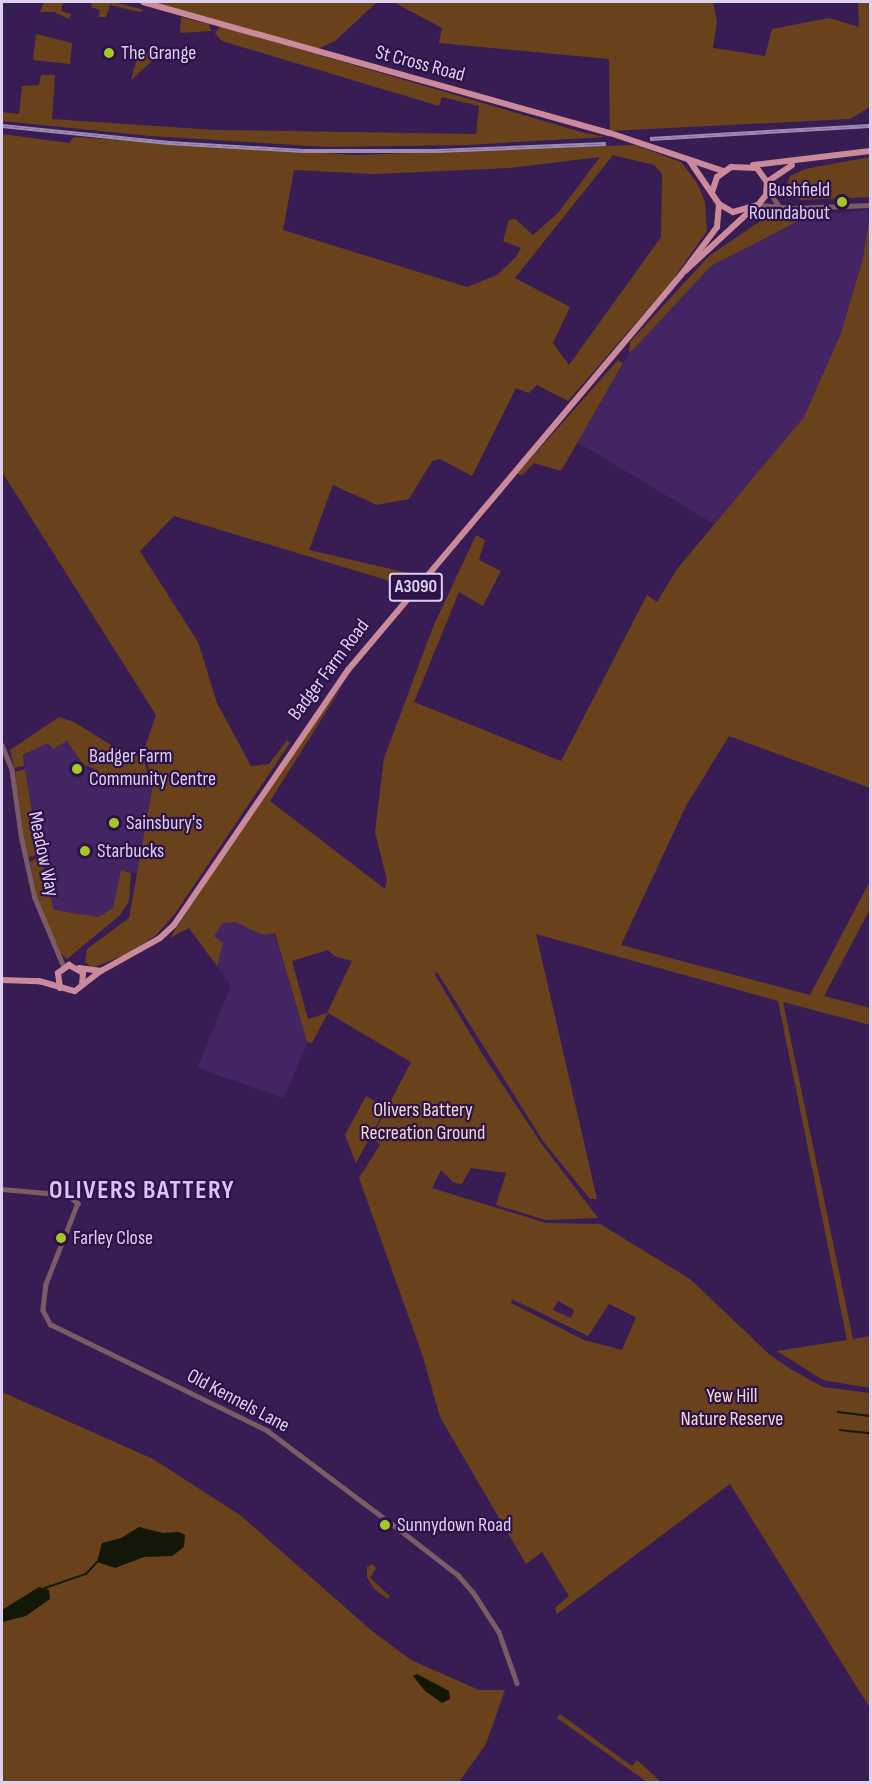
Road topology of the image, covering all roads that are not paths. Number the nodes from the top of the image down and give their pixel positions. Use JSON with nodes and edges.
{"nodes":[{"id":1,"x":143,"y":2,"type":"edge"},
{"id":2,"x":870,"y":151,"type":"edge"},
{"id":3,"x":687,"y":159,"type":"junction"},
{"id":4,"x":801,"y":161,"type":"junction"},
{"id":5,"x":747,"y":165,"type":"junction"},
{"id":6,"x":723,"y":171,"type":"junction"},
{"id":7,"x":767,"y":186,"type":"junction"},
{"id":8,"x":712,"y":192,"type":"junction"},
{"id":9,"x":719,"y":204,"type":"junction"},
{"id":10,"x":870,"y":205,"type":"edge"},
{"id":11,"x":755,"y":206,"type":"junction"},
{"id":12,"x":780,"y":206,"type":"junction"},
{"id":13,"x":681,"y":275,"type":"junction"},
{"id":14,"x":2,"y":745,"type":"edge"},
{"id":15,"x":64,"y":967,"type":"junction"},
{"id":16,"x":79,"y":968,"type":"junction"},
{"id":17,"x":101,"y":971,"type":"junction"},
{"id":18,"x":57,"y":978,"type":"junction"},
{"id":19,"x":2,"y":980,"type":"edge"},
{"id":20,"x":39,"y":981,"type":"junction"},
{"id":21,"x":82,"y":985,"type":"junction"},
{"id":22,"x":60,"y":988,"type":"junction"},
{"id":23,"x":2,"y":1189,"type":"edge"},
{"id":24,"x":517,"y":1683,"type":"dead end"}],
"edges":[{"from":1,"to":3,"type":"main road","name":"St Cross Road"},
{"from":2,"to":4,"type":"main road"},
{"from":3,"to":6,"type":"main road","name":"St Cross Road"},
{"from":3,"to":8,"type":"main road"},
{"from":4,"to":5,"type":"main road"},
{"from":4,"to":7,"type":"main road"},
{"from":5,"to":6,"type":"main road"},
{"from":5,"to":7,"type":"main road"},
{"from":6,"to":8,"type":"main road"},
{"from":7,"to":11,"type":"main road"},
{"from":7,"to":12,"type":"street"},
{"from":8,"to":9,"type":"main road"},
{"from":9,"to":11,"type":"main road"},
{"from":9,"to":13,"type":"main road","name":"Badger Farm Road","number":"A3090"},
{"from":10,"to":12,"type":"street"},
{"from":11,"to":12,"type":"street"},
{"from":11,"to":13,"type":"main road","name":"Badger Farm Road","number":"A3090"},
{"from":13,"to":17,"type":"main road","name":"Badger Farm Road","number":"A3090"},
{"from":14,"to":15,"type":"street","name":"Meadow Way"},
{"from":15,"to":16,"type":"main road"},
{"from":15,"to":18,"type":"main road"},
{"from":16,"to":17,"type":"main road"},
{"from":16,"to":21,"type":"main road"},
{"from":17,"to":21,"type":"main road","name":"Badger Farm Road","number":"A3090"},
{"from":18,"to":20,"type":"main road"},
{"from":18,"to":22,"type":"main road"},
{"from":19,"to":20,"type":"main road"},
{"from":20,"to":22,"type":"main road"},
{"from":21,"to":22,"type":"main road"},
{"from":23,"to":24,"type":"street","name":"Old Kennels Lane"}]}
